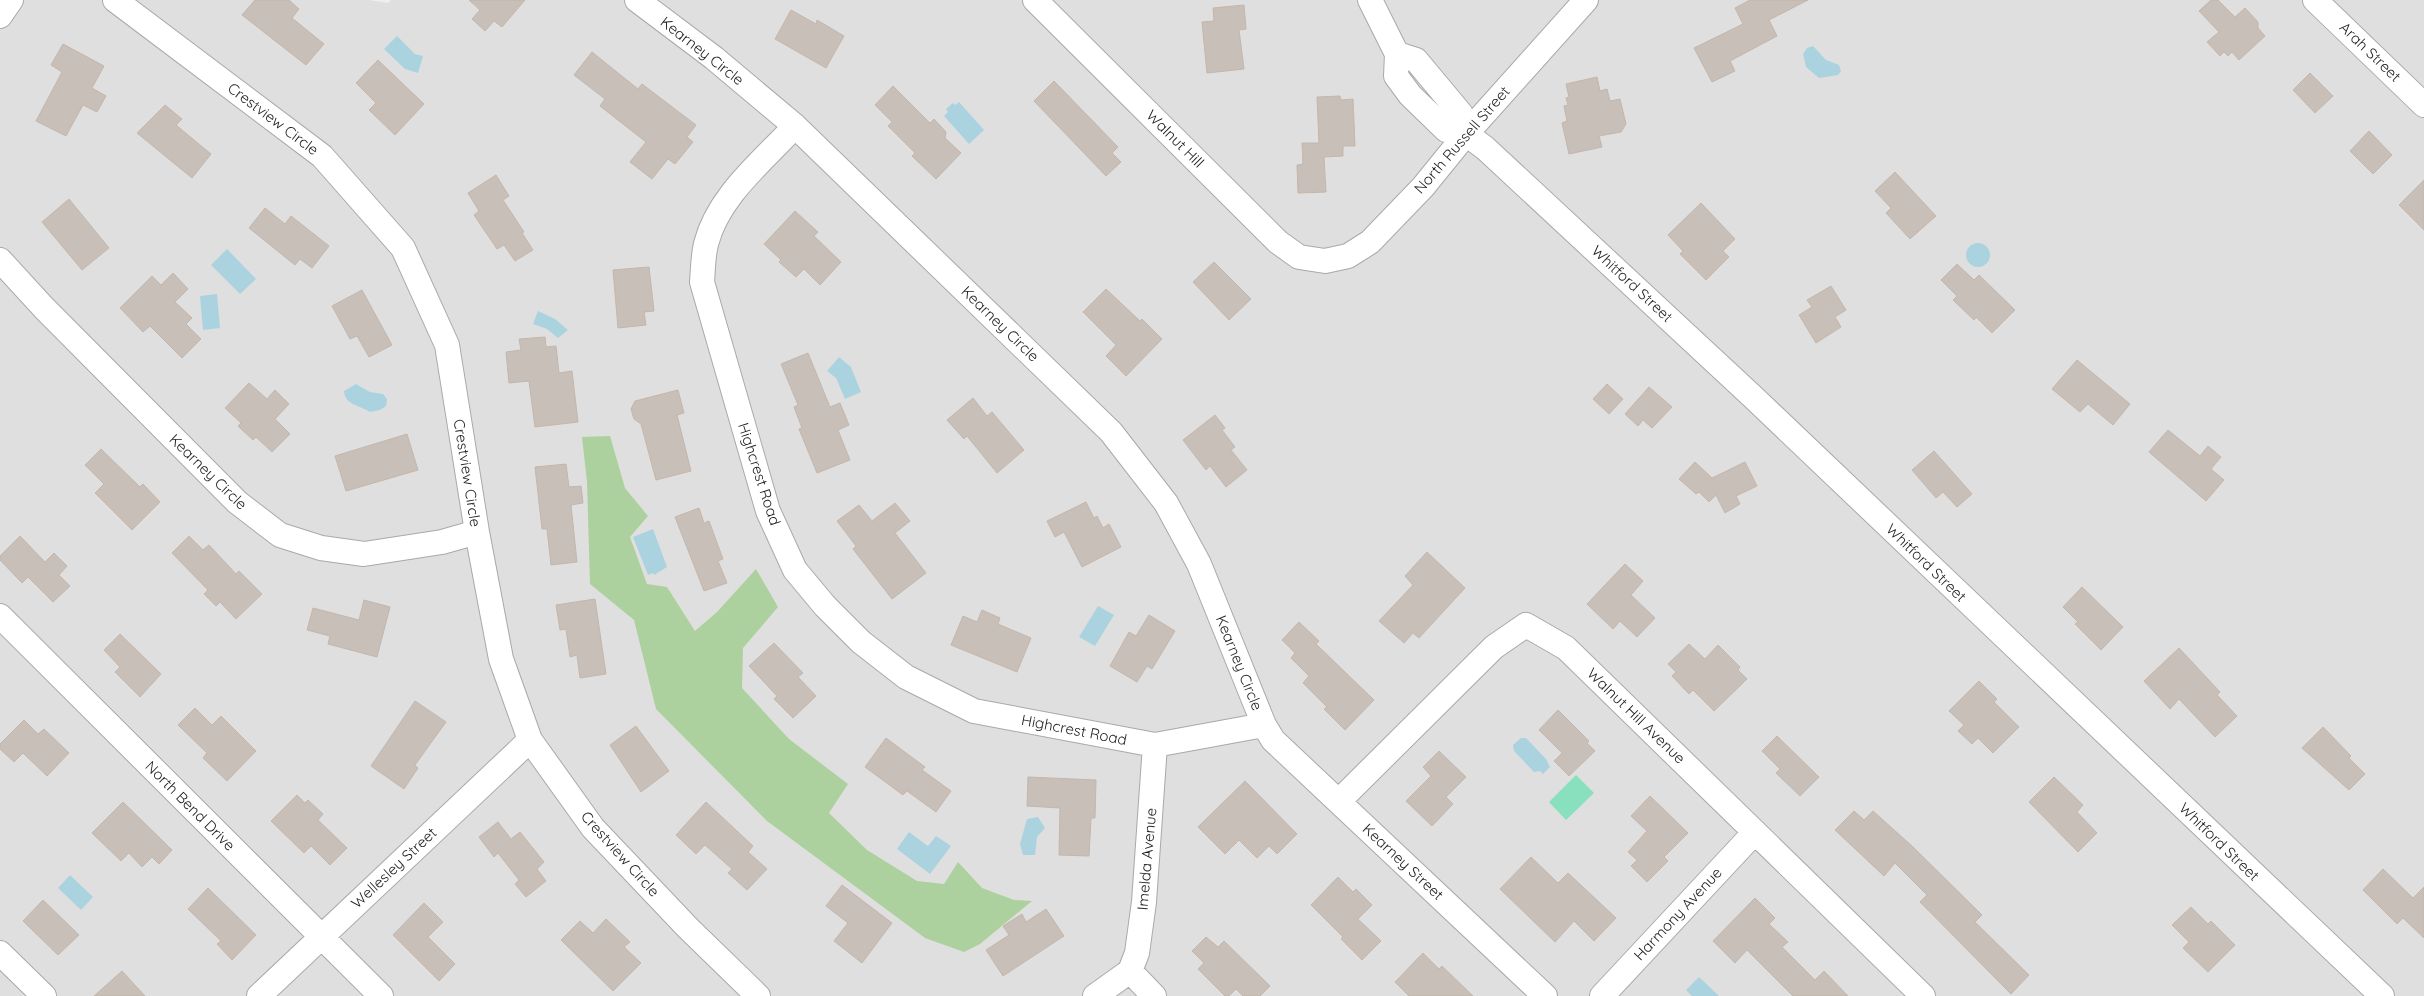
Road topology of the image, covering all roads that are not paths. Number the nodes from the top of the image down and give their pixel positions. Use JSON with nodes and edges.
{"nodes":[{"id":1,"x":11,"y":0,"type":"edge"},
{"id":2,"x":115,"y":0,"type":"edge"},
{"id":3,"x":637,"y":0,"type":"edge"},
{"id":4,"x":1035,"y":0,"type":"edge"},
{"id":5,"x":1370,"y":0,"type":"edge"},
{"id":6,"x":1586,"y":0,"type":"edge"},
{"id":7,"x":2315,"y":0,"type":"edge"},
{"id":8,"x":0,"y":16,"type":"edge"},
{"id":9,"x":2424,"y":104,"type":"edge"},
{"id":10,"x":795,"y":126,"type":"junction"},
{"id":11,"x":1466,"y":134,"type":"junction"},
{"id":12,"x":0,"y":260,"type":"edge"},
{"id":13,"x":1324,"y":261,"type":"joint"},
{"id":14,"x":477,"y":532,"type":"junction"},
{"id":15,"x":0,"y":616,"type":"edge"},
{"id":16,"x":1264,"y":725,"type":"junction"},
{"id":17,"x":530,"y":740,"type":"junction"},
{"id":18,"x":1155,"y":745,"type":"junction"},
{"id":19,"x":1339,"y":801,"type":"junction"},
{"id":20,"x":1755,"y":832,"type":"junction"},
{"id":21,"x":320,"y":936,"type":"junction"},
{"id":22,"x":0,"y":953,"type":"edge"},
{"id":23,"x":1130,"y":971,"type":"junction"},
{"id":24,"x":44,"y":996,"type":"edge"},
{"id":25,"x":259,"y":996,"type":"edge"},
{"id":26,"x":381,"y":996,"type":"edge"},
{"id":27,"x":758,"y":996,"type":"edge"},
{"id":28,"x":1095,"y":996,"type":"edge"},
{"id":29,"x":1154,"y":996,"type":"edge"},
{"id":30,"x":1545,"y":996,"type":"edge"},
{"id":31,"x":1602,"y":996,"type":"edge"},
{"id":32,"x":1923,"y":996,"type":"edge"},
{"id":33,"x":2382,"y":996,"type":"edge"}],
"edges":[{"from":1,"to":8,"type":"street"},
{"from":2,"to":14,"type":"street","name":"Crestview Circle"},
{"from":3,"to":10,"type":"street","name":"Kearney Circle"},
{"from":4,"to":13,"type":"street","name":"Walnut Hill"},
{"from":5,"to":11,"type":"street","name":"Whitford Street"},
{"from":6,"to":11,"type":"street","name":"North Russell Street"},
{"from":7,"to":9,"type":"street","name":"Arah Street"},
{"from":10,"to":16,"type":"street","name":"Kearney Circle"},
{"from":10,"to":18,"type":"street","name":"Highcrest Road"},
{"from":11,"to":13,"type":"street","name":"North Russell Street"},
{"from":11,"to":33,"type":"street","name":"Whitford Street"},
{"from":12,"to":14,"type":"street","name":"Kearney Circle"},
{"from":14,"to":17,"type":"street","name":"Crestview Circle"},
{"from":15,"to":21,"type":"street","name":"North Bend Drive"},
{"from":16,"to":18,"type":"street","name":"Highcrest Road"},
{"from":16,"to":19,"type":"street","name":"Kearney Street"},
{"from":17,"to":21,"type":"street","name":"Wellesley Street"},
{"from":17,"to":27,"type":"street","name":"Crestview Circle"},
{"from":18,"to":23,"type":"street","name":"Imelda Avenue"},
{"from":19,"to":20,"type":"street","name":"Walnut Hill Avenue"},
{"from":19,"to":30,"type":"street","name":"Kearney Street"},
{"from":20,"to":31,"type":"street","name":"Harmony Avenue"},
{"from":20,"to":32,"type":"street","name":"Walnut Hill Avenue"},
{"from":21,"to":25,"type":"street","name":"Wellesley Street"},
{"from":21,"to":26,"type":"street","name":"North Bend Drive"},
{"from":22,"to":24,"type":"street"},
{"from":23,"to":28,"type":"street"},
{"from":23,"to":29,"type":"street"}]}
